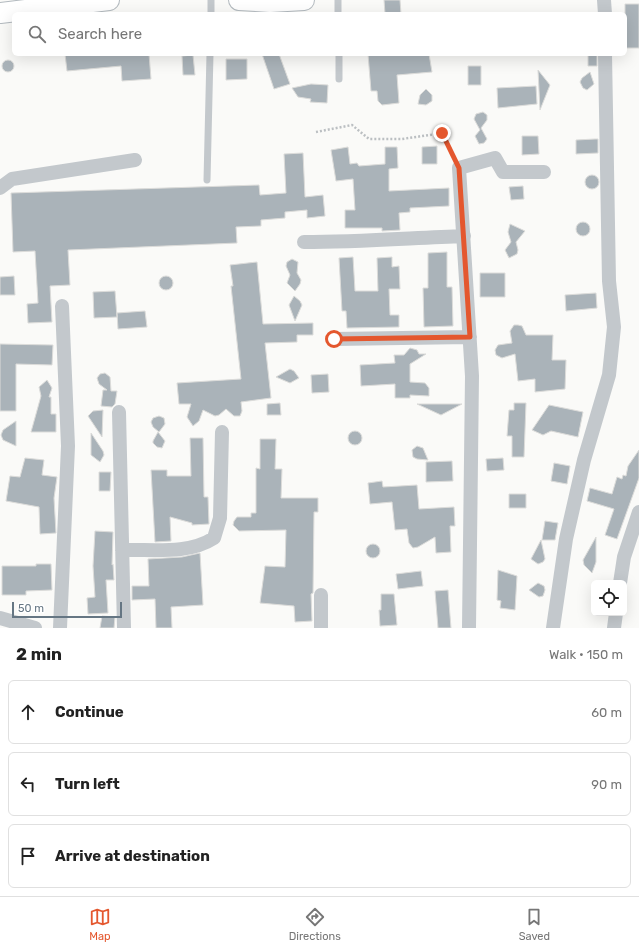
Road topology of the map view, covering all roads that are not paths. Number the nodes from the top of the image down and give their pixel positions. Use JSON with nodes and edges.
{"nodes":[{"id":1,"x":109,"y":0,"type":"edge"},
{"id":2,"x":211,"y":0,"type":"edge"},
{"id":3,"x":239,"y":0,"type":"edge"},
{"id":4,"x":304,"y":0,"type":"edge"},
{"id":5,"x":338,"y":0,"type":"edge"},
{"id":6,"x":604,"y":0,"type":"edge"},
{"id":7,"x":210,"y":12,"type":"edge"},
{"id":8,"x":338,"y":12,"type":"edge"},
{"id":9,"x":605,"y":12,"type":"edge"},
{"id":10,"x":0,"y":13,"type":"edge"},
{"id":11,"x":210,"y":56,"type":"edge"},
{"id":12,"x":339,"y":56,"type":"edge"},
{"id":13,"x":605,"y":56,"type":"edge"},
{"id":14,"x":339,"y":79,"type":"dead end"},
{"id":15,"x":135,"y":160,"type":"dead end"},
{"id":16,"x":544,"y":172,"type":"dead end"},
{"id":17,"x":207,"y":180,"type":"dead end"},
{"id":18,"x":0,"y":188,"type":"edge"},
{"id":19,"x":464,"y":236,"type":"junction"},
{"id":20,"x":304,"y":242,"type":"dead end"},
{"id":21,"x":62,"y":306,"type":"dead end"},
{"id":22,"x":470,"y":337,"type":"junction"},
{"id":23,"x":334,"y":339,"type":"dead end"},
{"id":24,"x":119,"y":412,"type":"dead end"},
{"id":25,"x":222,"y":432,"type":"dead end"},
{"id":26,"x":639,"y":512,"type":"edge"},
{"id":27,"x":122,"y":550,"type":"junction"},
{"id":28,"x":620,"y":580,"type":"edge"},
{"id":29,"x":321,"y":595,"type":"dead end"},
{"id":30,"x":616,"y":616,"type":"edge"},
{"id":31,"x":0,"y":618,"type":"edge"},
{"id":32,"x":34,"y":628,"type":"edge"},
{"id":33,"x":60,"y":628,"type":"edge"},
{"id":34,"x":124,"y":628,"type":"edge"},
{"id":35,"x":321,"y":628,"type":"edge"},
{"id":36,"x":469,"y":628,"type":"edge"},
{"id":37,"x":554,"y":628,"type":"edge"},
{"id":38,"x":614,"y":628,"type":"edge"}],
"edges":[{"from":1,"to":10,"type":"main road"},
{"from":2,"to":7,"type":"lane"},
{"from":3,"to":4,"type":"main road"},
{"from":5,"to":8,"type":"lane"},
{"from":6,"to":9,"type":"street"},
{"from":11,"to":17,"type":"lane"},
{"from":12,"to":14,"type":"lane"},
{"from":13,"to":37,"type":"street"},
{"from":15,"to":18,"type":"street"},
{"from":16,"to":19,"type":"street"},
{"from":19,"to":20,"type":"street"},
{"from":19,"to":22,"type":"street"},
{"from":21,"to":33,"type":"street"},
{"from":22,"to":23,"type":"street"},
{"from":22,"to":36,"type":"street"},
{"from":24,"to":27,"type":"street"},
{"from":25,"to":27,"type":"street"},
{"from":26,"to":28,"type":"street"},
{"from":27,"to":34,"type":"street"},
{"from":29,"to":35,"type":"street"},
{"from":30,"to":38,"type":"street"},
{"from":31,"to":32,"type":"street"}]}
